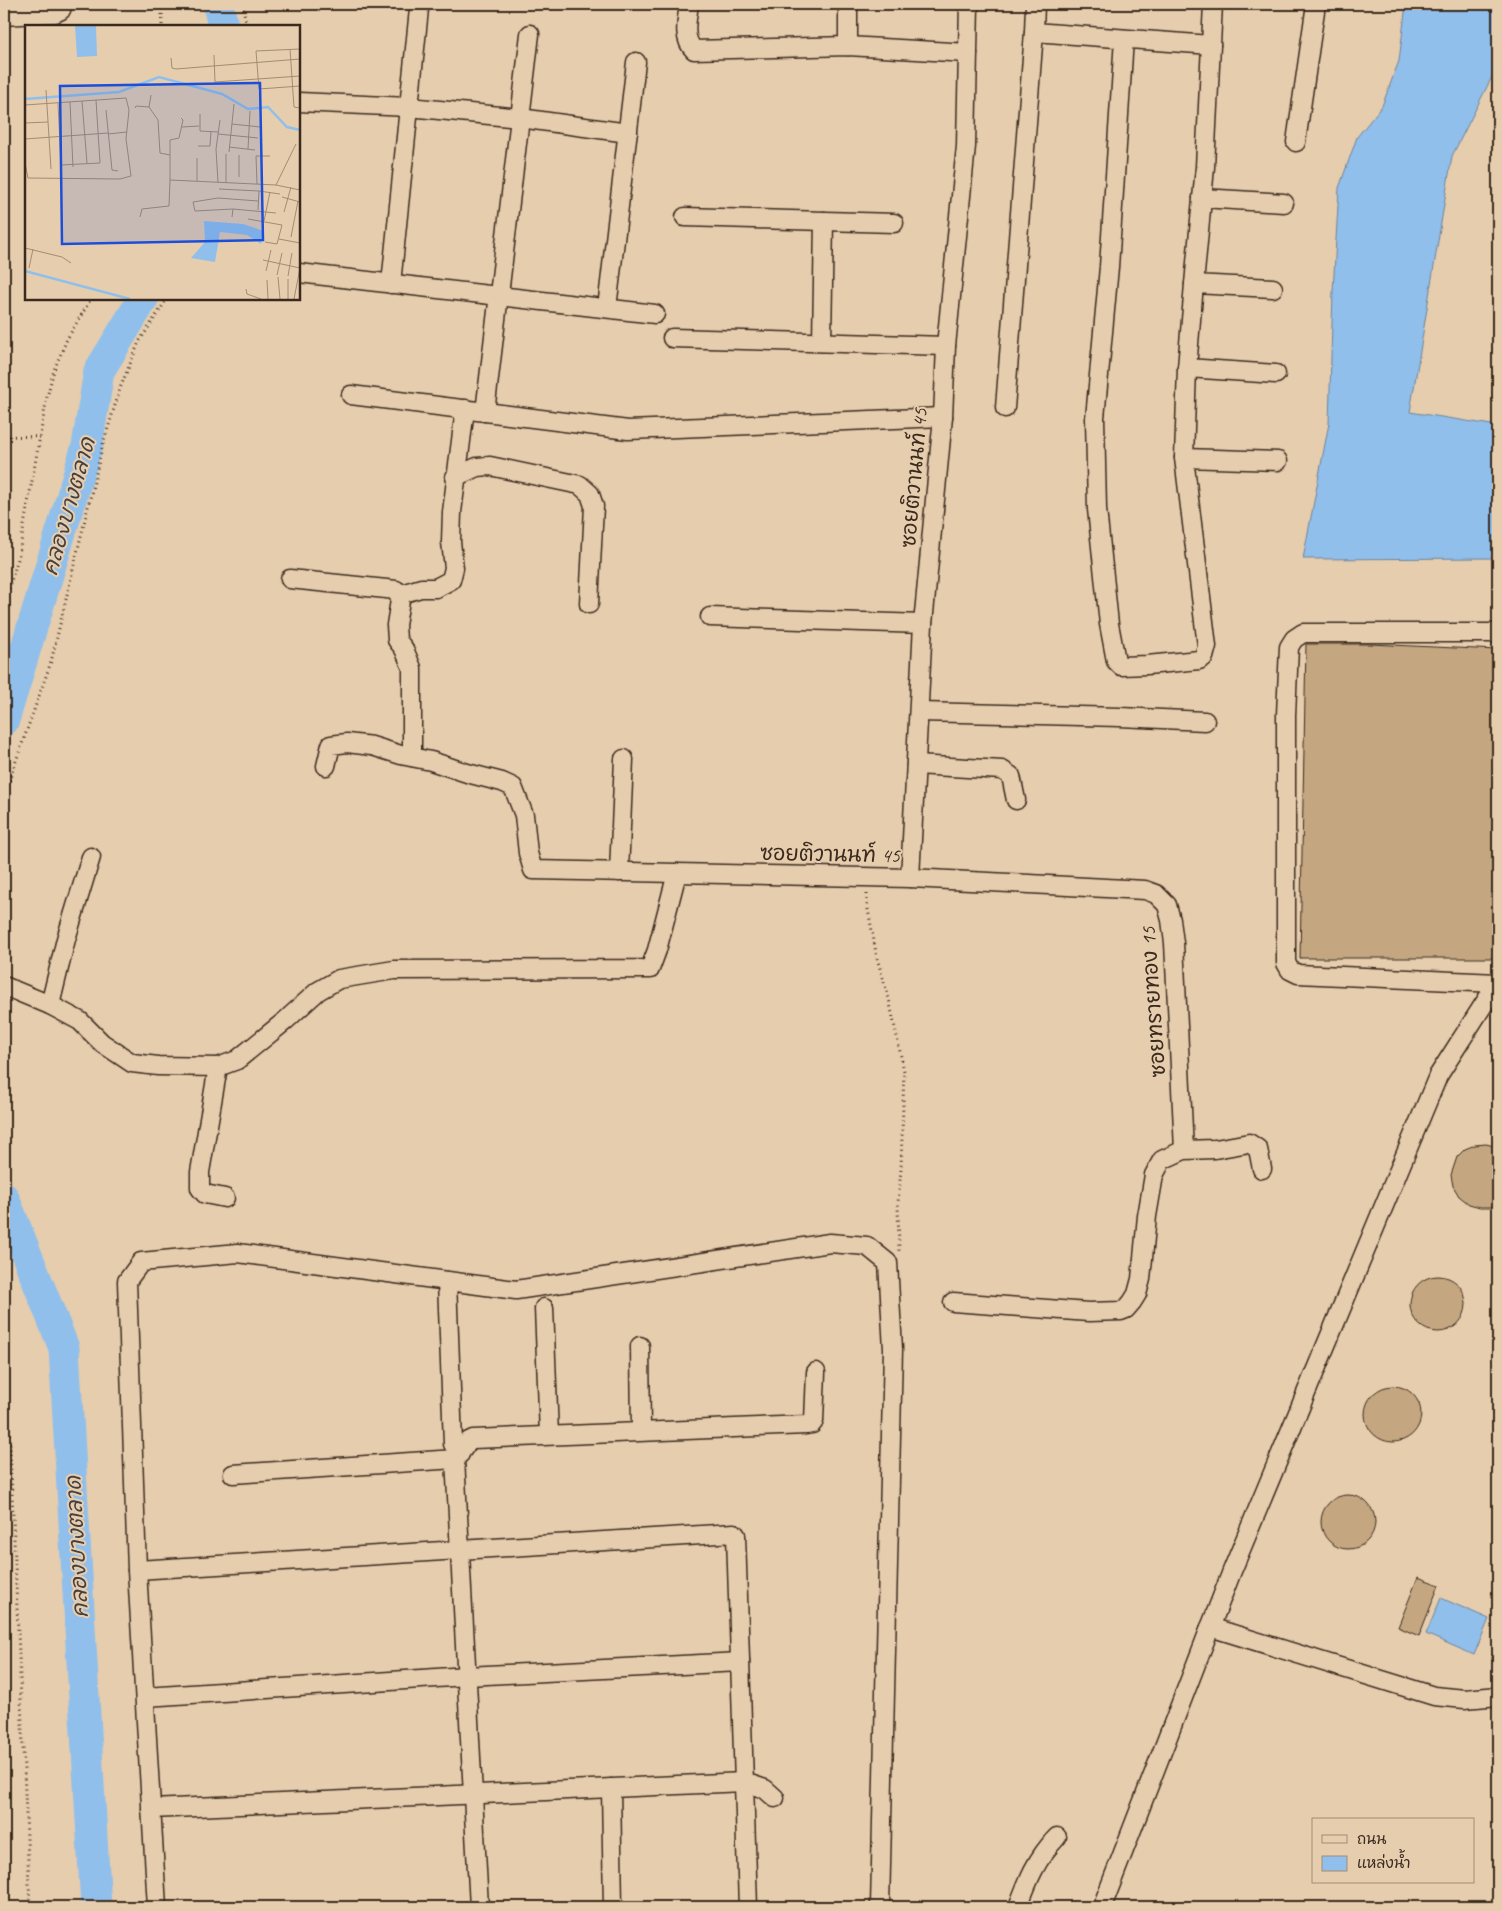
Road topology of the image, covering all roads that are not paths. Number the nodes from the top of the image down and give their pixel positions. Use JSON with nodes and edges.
{"nodes":[{"id":1,"x":63,"y":4,"type":"edge"},
{"id":2,"x":689,"y":4,"type":"edge"},
{"id":3,"x":848,"y":4,"type":"edge"},
{"id":4,"x":969,"y":4,"type":"edge"},
{"id":5,"x":1035,"y":4,"type":"edge"},
{"id":6,"x":1213,"y":4,"type":"edge"},
{"id":7,"x":1316,"y":4,"type":"edge"},
{"id":8,"x":419,"y":9,"type":"dead end"},
{"id":9,"x":4,"y":16,"type":"edge"},
{"id":10,"x":1034,"y":32,"type":"junction"},
{"id":11,"x":530,"y":34,"type":"dead end"},
{"id":12,"x":1124,"y":39,"type":"junction"},
{"id":13,"x":1211,"y":44,"type":"junction"},
{"id":14,"x":848,"y":46,"type":"junction"},
{"id":15,"x":968,"y":53,"type":"junction"},
{"id":16,"x":636,"y":62,"type":"dead end"},
{"id":17,"x":300,"y":102,"type":"edge"},
{"id":18,"x":409,"y":107,"type":"junction"},
{"id":19,"x":520,"y":118,"type":"junction"},
{"id":20,"x":628,"y":133,"type":"junction"},
{"id":21,"x":1296,"y":142,"type":"dead end"},
{"id":22,"x":1202,"y":198,"type":"junction"},
{"id":23,"x":1284,"y":203,"type":"dead end"},
{"id":24,"x":685,"y":217,"type":"dead end"},
{"id":25,"x":824,"y":221,"type":"junction"},
{"id":26,"x":894,"y":223,"type":"dead end"},
{"id":27,"x":300,"y":273,"type":"edge"},
{"id":28,"x":391,"y":284,"type":"junction"},
{"id":29,"x":1194,"y":284,"type":"junction"},
{"id":30,"x":1273,"y":288,"type":"dead end"},
{"id":31,"x":498,"y":297,"type":"junction"},
{"id":32,"x":607,"y":308,"type":"junction"},
{"id":33,"x":655,"y":314,"type":"dead end"},
{"id":34,"x":672,"y":338,"type":"dead end"},
{"id":35,"x":822,"y":342,"type":"junction"},
{"id":36,"x":946,"y":346,"type":"junction"},
{"id":37,"x":1187,"y":368,"type":"junction"},
{"id":38,"x":1276,"y":374,"type":"dead end"},
{"id":39,"x":350,"y":395,"type":"dead end"},
{"id":40,"x":1005,"y":408,"type":"dead end"},
{"id":41,"x":465,"y":410,"type":"junction"},
{"id":42,"x":485,"y":412,"type":"junction"},
{"id":43,"x":943,"y":417,"type":"junction"},
{"id":44,"x":1184,"y":458,"type":"junction"},
{"id":45,"x":1278,"y":461,"type":"dead end"},
{"id":46,"x":455,"y":477,"type":"junction"},
{"id":47,"x":290,"y":579,"type":"dead end"},
{"id":48,"x":401,"y":594,"type":"junction"},
{"id":49,"x":589,"y":604,"type":"dead end"},
{"id":50,"x":710,"y":617,"type":"dead end"},
{"id":51,"x":924,"y":624,"type":"junction"},
{"id":52,"x":1498,"y":635,"type":"edge"},
{"id":53,"x":919,"y":712,"type":"junction"},
{"id":54,"x":1205,"y":721,"type":"dead end"},
{"id":55,"x":412,"y":756,"type":"junction"},
{"id":56,"x":624,"y":758,"type":"dead end"},
{"id":57,"x":916,"y":765,"type":"junction"},
{"id":58,"x":326,"y":766,"type":"dead end"},
{"id":59,"x":1016,"y":800,"type":"dead end"},
{"id":60,"x":91,"y":857,"type":"dead end"},
{"id":61,"x":619,"y":872,"type":"junction"},
{"id":62,"x":677,"y":873,"type":"junction"},
{"id":63,"x":910,"y":878,"type":"junction"},
{"id":64,"x":1498,"y":982,"type":"edge"},
{"id":65,"x":4,"y":986,"type":"edge"},
{"id":66,"x":50,"y":1005,"type":"junction"},
{"id":67,"x":218,"y":1067,"type":"junction"},
{"id":68,"x":1184,"y":1150,"type":"junction"},
{"id":69,"x":1262,"y":1169,"type":"dead end"},
{"id":70,"x":225,"y":1198,"type":"dead end"},
{"id":71,"x":447,"y":1281,"type":"junction"},
{"id":72,"x":953,"y":1302,"type":"dead end"},
{"id":73,"x":544,"y":1308,"type":"dead end"},
{"id":74,"x":640,"y":1346,"type":"dead end"},
{"id":75,"x":816,"y":1372,"type":"dead end"},
{"id":76,"x":641,"y":1431,"type":"junction"},
{"id":77,"x":548,"y":1435,"type":"junction"},
{"id":78,"x":457,"y":1457,"type":"junction"},
{"id":79,"x":233,"y":1474,"type":"dead end"},
{"id":80,"x":461,"y":1549,"type":"junction"},
{"id":81,"x":137,"y":1570,"type":"junction"},
{"id":82,"x":1210,"y":1627,"type":"junction"},
{"id":83,"x":740,"y":1662,"type":"junction"},
{"id":84,"x":467,"y":1676,"type":"junction"},
{"id":85,"x":1498,"y":1696,"type":"edge"},
{"id":86,"x":145,"y":1697,"type":"junction"},
{"id":87,"x":744,"y":1782,"type":"junction"},
{"id":88,"x":611,"y":1788,"type":"junction"},
{"id":89,"x":473,"y":1794,"type":"junction"},
{"id":90,"x":775,"y":1798,"type":"dead end"},
{"id":91,"x":151,"y":1809,"type":"junction"},
{"id":92,"x":1056,"y":1837,"type":"dead end"},
{"id":93,"x":157,"y":1907,"type":"edge"},
{"id":94,"x":479,"y":1907,"type":"edge"},
{"id":95,"x":613,"y":1907,"type":"edge"},
{"id":96,"x":748,"y":1907,"type":"edge"},
{"id":97,"x":880,"y":1907,"type":"edge"},
{"id":98,"x":1018,"y":1907,"type":"edge"},
{"id":99,"x":1102,"y":1907,"type":"edge"}],
"edges":[{"from":1,"to":9,"type":"street"},
{"from":2,"to":14,"type":"street"},
{"from":3,"to":14,"type":"street"},
{"from":4,"to":15,"type":"street","name":"ซอยติวานนท์ 45"},
{"from":5,"to":10,"type":"street"},
{"from":6,"to":13,"type":"street"},
{"from":7,"to":21,"type":"street"},
{"from":8,"to":18,"type":"street"},
{"from":10,"to":12,"type":"street"},
{"from":10,"to":40,"type":"street"},
{"from":11,"to":19,"type":"street"},
{"from":12,"to":13,"type":"street"},
{"from":12,"to":44,"type":"street"},
{"from":13,"to":22,"type":"street"},
{"from":14,"to":15,"type":"street"},
{"from":15,"to":36,"type":"street","name":"ซอยติวานนท์ 45"},
{"from":16,"to":20,"type":"street"},
{"from":17,"to":18,"type":"street"},
{"from":18,"to":19,"type":"street"},
{"from":18,"to":28,"type":"street"},
{"from":19,"to":20,"type":"street"},
{"from":19,"to":31,"type":"street"},
{"from":20,"to":32,"type":"street"},
{"from":22,"to":23,"type":"street"},
{"from":22,"to":29,"type":"street"},
{"from":24,"to":25,"type":"street"},
{"from":25,"to":26,"type":"street"},
{"from":25,"to":35,"type":"street"},
{"from":27,"to":28,"type":"street"},
{"from":28,"to":31,"type":"street"},
{"from":29,"to":30,"type":"street"},
{"from":29,"to":37,"type":"street"},
{"from":31,"to":32,"type":"street"},
{"from":31,"to":42,"type":"street"},
{"from":32,"to":33,"type":"street"},
{"from":34,"to":35,"type":"street"},
{"from":35,"to":36,"type":"street"},
{"from":36,"to":43,"type":"street","name":"ซอยติวานนท์ 45"},
{"from":37,"to":38,"type":"street"},
{"from":37,"to":44,"type":"street"},
{"from":39,"to":41,"type":"street"},
{"from":41,"to":42,"type":"street"},
{"from":41,"to":46,"type":"street"},
{"from":42,"to":43,"type":"street"},
{"from":43,"to":51,"type":"street","name":"ซอยติวานนท์ 45"},
{"from":44,"to":45,"type":"street"},
{"from":46,"to":48,"type":"street"},
{"from":46,"to":49,"type":"street"},
{"from":47,"to":48,"type":"street"},
{"from":48,"to":55,"type":"street"},
{"from":50,"to":51,"type":"street"},
{"from":51,"to":53,"type":"street","name":"ซอยติวานนท์ 45"},
{"from":52,"to":64,"type":"street"},
{"from":53,"to":54,"type":"street"},
{"from":53,"to":57,"type":"street","name":"ซอยติวานนท์ 45"},
{"from":55,"to":58,"type":"street"},
{"from":55,"to":61,"type":"street","name":"ซอยติวานนท์ 45"},
{"from":56,"to":61,"type":"street"},
{"from":57,"to":59,"type":"street"},
{"from":57,"to":63,"type":"street","name":"ซอยติวานนท์ 45"},
{"from":60,"to":66,"type":"street"},
{"from":61,"to":62,"type":"street","name":"ซอยติวานนท์ 45"},
{"from":62,"to":63,"type":"street","name":"ซอยติวานนท์ 45"},
{"from":62,"to":67,"type":"street"},
{"from":63,"to":68,"type":"street","name":"ซอยทรายทอง 15"},
{"from":64,"to":82,"type":"street"},
{"from":65,"to":66,"type":"street"},
{"from":66,"to":67,"type":"street"},
{"from":67,"to":70,"type":"street"},
{"from":68,"to":69,"type":"street"},
{"from":68,"to":72,"type":"street"},
{"from":71,"to":78,"type":"street"},
{"from":71,"to":81,"type":"street"},
{"from":71,"to":97,"type":"street"},
{"from":73,"to":77,"type":"street"},
{"from":74,"to":76,"type":"street"},
{"from":75,"to":76,"type":"street"},
{"from":76,"to":77,"type":"street"},
{"from":77,"to":78,"type":"street"},
{"from":78,"to":79,"type":"street"},
{"from":78,"to":80,"type":"street"},
{"from":80,"to":81,"type":"street"},
{"from":80,"to":83,"type":"street"},
{"from":80,"to":84,"type":"street"},
{"from":81,"to":86,"type":"street"},
{"from":82,"to":85,"type":"street"},
{"from":82,"to":99,"type":"street"},
{"from":83,"to":84,"type":"street"},
{"from":83,"to":87,"type":"street"},
{"from":84,"to":86,"type":"street"},
{"from":84,"to":89,"type":"street"},
{"from":86,"to":91,"type":"street"},
{"from":87,"to":88,"type":"street"},
{"from":87,"to":90,"type":"street"},
{"from":87,"to":96,"type":"street"},
{"from":88,"to":89,"type":"street"},
{"from":88,"to":95,"type":"street"},
{"from":89,"to":91,"type":"street"},
{"from":89,"to":94,"type":"street"},
{"from":91,"to":93,"type":"street"},
{"from":92,"to":98,"type":"street"}]}
